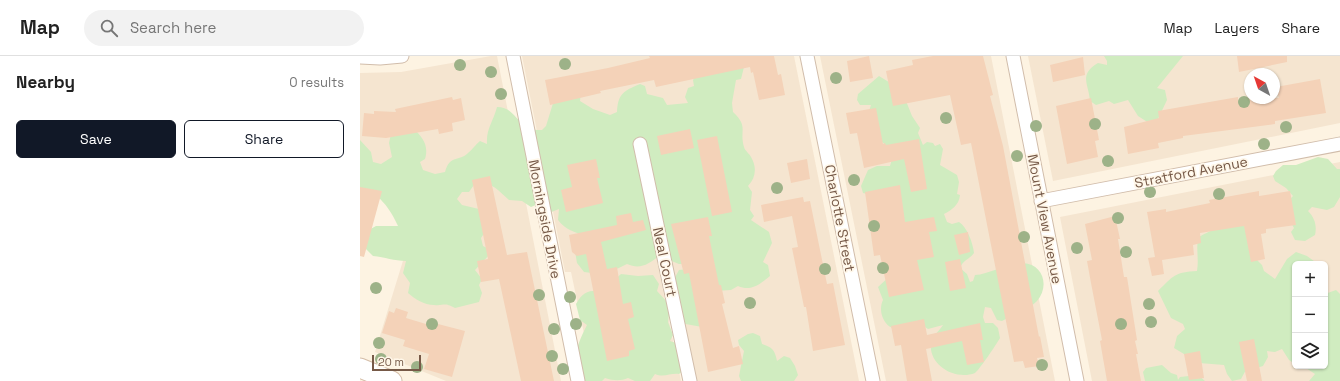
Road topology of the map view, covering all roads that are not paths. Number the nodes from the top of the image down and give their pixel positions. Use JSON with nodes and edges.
{"nodes":[{"id":1,"x":402,"y":56,"type":"edge"},
{"id":2,"x":513,"y":56,"type":"edge"},
{"id":3,"x":807,"y":56,"type":"edge"},
{"id":4,"x":1013,"y":56,"type":"edge"},
{"id":5,"x":360,"y":57,"type":"edge"},
{"id":6,"x":640,"y":144,"type":"dead end"},
{"id":7,"x":1340,"y":144,"type":"edge"},
{"id":8,"x":1041,"y":201,"type":"junction"},
{"id":9,"x":360,"y":368,"type":"edge"},
{"id":10,"x":392,"y":381,"type":"edge"},
{"id":11,"x":578,"y":381,"type":"edge"},
{"id":12,"x":690,"y":381,"type":"edge"},
{"id":13,"x":873,"y":381,"type":"edge"},
{"id":14,"x":1077,"y":381,"type":"edge"}],
"edges":[{"from":1,"to":5,"type":"street"},
{"from":2,"to":11,"type":"street","name":"Morningside Drive"},
{"from":3,"to":13,"type":"street","name":"Charlotte Street"},
{"from":4,"to":8,"type":"street","name":"Mount View Avenue"},
{"from":6,"to":12,"type":"street","name":"Neal Court"},
{"from":7,"to":8,"type":"street","name":"Stratford Avenue"},
{"from":8,"to":14,"type":"street","name":"Mount View Avenue"},
{"from":9,"to":10,"type":"main road"}]}
